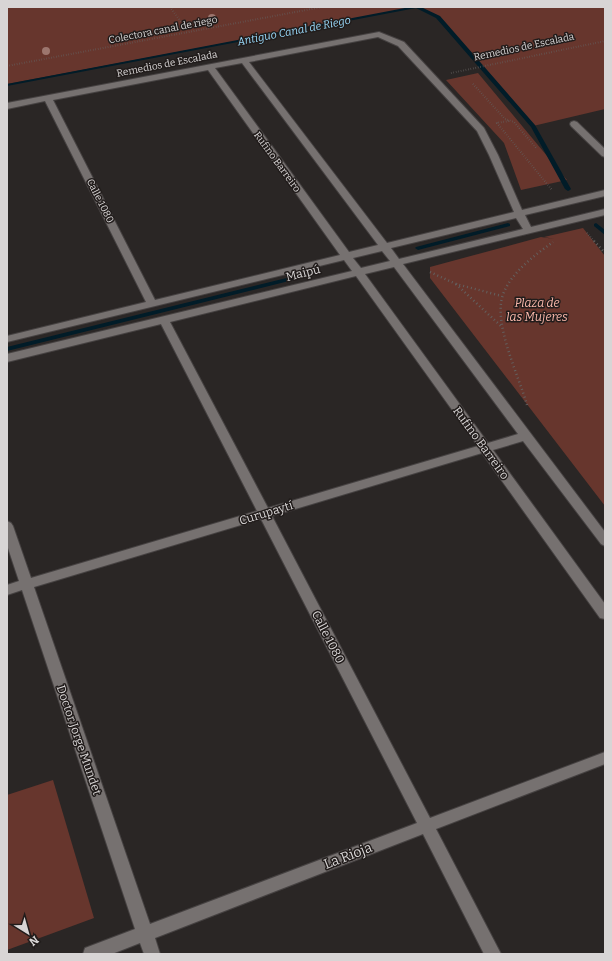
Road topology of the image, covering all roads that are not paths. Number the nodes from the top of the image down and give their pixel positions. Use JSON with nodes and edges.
{"nodes":[{"id":1,"x":244,"y":60,"type":"junction"},
{"id":2,"x":210,"y":67,"type":"junction"},
{"id":3,"x":48,"y":98,"type":"junction"},
{"id":4,"x":7,"y":106,"type":"edge"},
{"id":5,"x":574,"y":124,"type":"dead end"},
{"id":6,"x":605,"y":154,"type":"edge"},
{"id":7,"x":605,"y":193,"type":"edge"},
{"id":8,"x":605,"y":212,"type":"edge"},
{"id":9,"x":517,"y":214,"type":"junction"},
{"id":10,"x":529,"y":231,"type":"junction"},
{"id":11,"x":383,"y":247,"type":"junction"},
{"id":12,"x":345,"y":256,"type":"junction"},
{"id":13,"x":396,"y":264,"type":"junction"},
{"id":14,"x":358,"y":272,"type":"junction"},
{"id":15,"x":152,"y":303,"type":"junction"},
{"id":16,"x":164,"y":320,"type":"junction"},
{"id":17,"x":7,"y":339,"type":"edge"},
{"id":18,"x":7,"y":358,"type":"edge"},
{"id":19,"x":526,"y":436,"type":"junction"},
{"id":20,"x":485,"y":448,"type":"junction"},
{"id":21,"x":264,"y":514,"type":"junction"},
{"id":22,"x":7,"y":526,"type":"edge"},
{"id":23,"x":605,"y":541,"type":"edge"},
{"id":24,"x":26,"y":584,"type":"junction"},
{"id":25,"x":7,"y":590,"type":"edge"},
{"id":26,"x":605,"y":614,"type":"edge"},
{"id":27,"x":605,"y":758,"type":"edge"},
{"id":28,"x":426,"y":826,"type":"junction"},
{"id":29,"x":145,"y":934,"type":"junction"},
{"id":30,"x":91,"y":954,"type":"edge"},
{"id":31,"x":152,"y":954,"type":"edge"},
{"id":32,"x":493,"y":954,"type":"edge"}],
"edges":[{"from":1,"to":2,"type":"street","name":"Remedios de Escalada"},
{"from":1,"to":9,"type":"street","name":"Remedios de Escalada"},
{"from":1,"to":11,"type":"street"},
{"from":2,"to":3,"type":"street","name":"Remedios de Escalada"},
{"from":2,"to":12,"type":"street","name":"Rufino Barreiro"},
{"from":3,"to":4,"type":"street","name":"Remedios de Escalada"},
{"from":3,"to":15,"type":"street","name":"Calle 1080"},
{"from":5,"to":6,"type":"street"},
{"from":7,"to":9,"type":"street","name":"Maipú"},
{"from":8,"to":10,"type":"street","name":"Maipú"},
{"from":9,"to":10,"type":"street"},
{"from":9,"to":11,"type":"street","name":"Maipú"},
{"from":10,"to":13,"type":"street","name":"Maipú"},
{"from":11,"to":12,"type":"street","name":"Maipú"},
{"from":11,"to":13,"type":"street"},
{"from":12,"to":14,"type":"street","name":"Rufino Barreiro"},
{"from":12,"to":15,"type":"street","name":"Maipú"},
{"from":13,"to":14,"type":"street","name":"Maipú"},
{"from":13,"to":19,"type":"street"},
{"from":14,"to":16,"type":"street","name":"Maipú"},
{"from":14,"to":20,"type":"street","name":"Rufino Barreiro"},
{"from":15,"to":17,"type":"street","name":"Maipú"},
{"from":16,"to":18,"type":"street","name":"Maipú"},
{"from":16,"to":21,"type":"street","name":"Calle 1080"},
{"from":19,"to":20,"type":"street","name":"Curupaytí"},
{"from":19,"to":23,"type":"street"},
{"from":20,"to":21,"type":"street","name":"Curupaytí"},
{"from":20,"to":26,"type":"street","name":"Rufino Barreiro"},
{"from":21,"to":24,"type":"street","name":"Curupaytí"},
{"from":21,"to":28,"type":"street","name":"Calle 1080"},
{"from":22,"to":24,"type":"street","name":"Doctor Jorge Mundet"},
{"from":24,"to":25,"type":"street","name":"Curupaytí"},
{"from":24,"to":29,"type":"street","name":"Doctor Jorge Mundet"},
{"from":27,"to":28,"type":"street","name":"La Rioja"},
{"from":28,"to":29,"type":"street","name":"La Rioja"},
{"from":28,"to":32,"type":"street","name":"Calle 1080"},
{"from":29,"to":30,"type":"street","name":"La Rioja"},
{"from":29,"to":31,"type":"street","name":"Doctor Jorge Mundet"}]}
